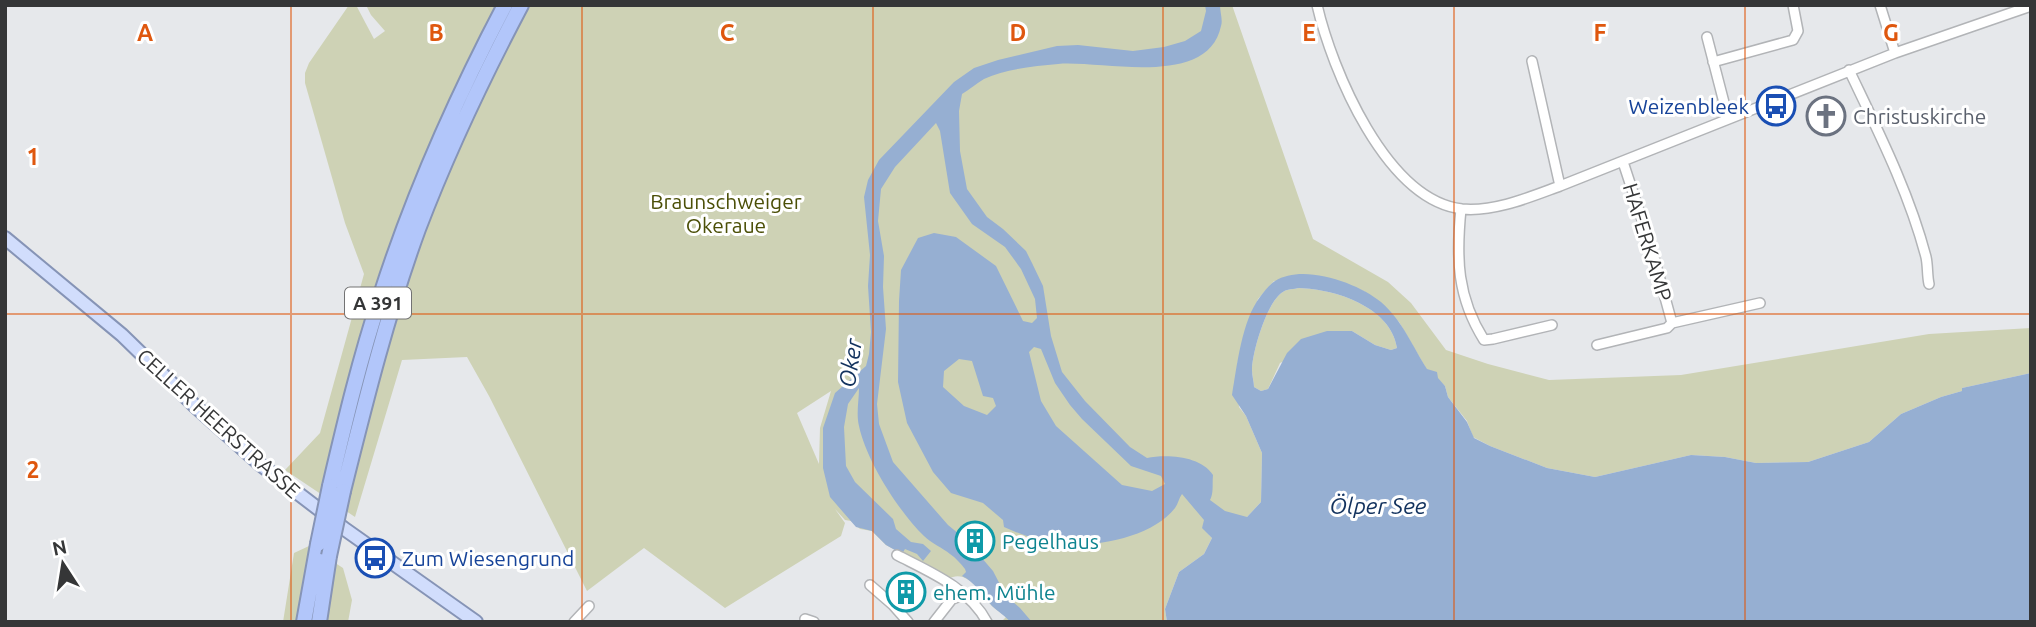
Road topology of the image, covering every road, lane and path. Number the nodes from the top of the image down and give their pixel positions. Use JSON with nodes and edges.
{"nodes":[{"id":1,"x":505,"y":5,"type":"edge"},
{"id":2,"x":521,"y":5,"type":"edge"},
{"id":3,"x":1317,"y":5,"type":"edge"},
{"id":4,"x":1793,"y":5,"type":"edge"},
{"id":5,"x":1880,"y":5,"type":"edge"},
{"id":6,"x":2031,"y":6,"type":"edge"},
{"id":7,"x":1707,"y":37,"type":"dead end"},
{"id":8,"x":1895,"y":53,"type":"junction"},
{"id":9,"x":1531,"y":61,"type":"dead end"},
{"id":10,"x":1713,"y":62,"type":"junction"},
{"id":11,"x":1849,"y":70,"type":"junction"},
{"id":12,"x":1728,"y":118,"type":"junction"},
{"id":13,"x":453,"y":129,"type":"junction"},
{"id":14,"x":1622,"y":162,"type":"junction"},
{"id":15,"x":1560,"y":186,"type":"junction"},
{"id":16,"x":1461,"y":209,"type":"junction"},
{"id":17,"x":5,"y":238,"type":"edge"},
{"id":18,"x":1929,"y":284,"type":"dead end"},
{"id":19,"x":1760,"y":303,"type":"dead end"},
{"id":20,"x":1672,"y":323,"type":"junction"},
{"id":21,"x":1552,"y":325,"type":"dead end"},
{"id":22,"x":1597,"y":345,"type":"dead end"},
{"id":23,"x":336,"y":489,"type":"junction"},
{"id":24,"x":897,"y":555,"type":"dead end"},
{"id":25,"x":870,"y":585,"type":"dead end"},
{"id":26,"x":962,"y":594,"type":"junction"},
{"id":27,"x":589,"y":606,"type":"dead end"},
{"id":28,"x":304,"y":622,"type":"edge"},
{"id":29,"x":319,"y":622,"type":"edge"},
{"id":30,"x":476,"y":622,"type":"edge"},
{"id":31,"x":574,"y":622,"type":"edge"},
{"id":32,"x":908,"y":622,"type":"edge"},
{"id":33,"x":934,"y":622,"type":"edge"},
{"id":34,"x":987,"y":622,"type":"edge"}],
"edges":[{"from":1,"to":13,"type":"highway","number":"A 391"},
{"from":2,"to":13,"type":"highway","number":"A 391"},
{"from":3,"to":16,"type":"street"},
{"from":4,"to":10,"type":"street"},
{"from":5,"to":8,"type":"street"},
{"from":6,"to":8,"type":"street"},
{"from":7,"to":10,"type":"street"},
{"from":8,"to":11,"type":"street"},
{"from":9,"to":15,"type":"street"},
{"from":10,"to":12,"type":"street"},
{"from":11,"to":12,"type":"street"},
{"from":11,"to":18,"type":"street"},
{"from":12,"to":14,"type":"street"},
{"from":13,"to":23,"type":"highway","number":"A 391"},
{"from":14,"to":15,"type":"street"},
{"from":14,"to":20,"type":"street","name":"HAFERKAMP"},
{"from":15,"to":16,"type":"street"},
{"from":16,"to":21,"type":"street"},
{"from":17,"to":30,"type":"main road","name":"CELLER HEERSTRASSE"},
{"from":19,"to":20,"type":"street","name":"HAFERKAMP"},
{"from":20,"to":22,"type":"street","name":"HAFERKAMP"},
{"from":23,"to":28,"type":"highway","number":"A 391","bridge":true},
{"from":23,"to":29,"type":"highway","number":"A 391","bridge":true},
{"from":24,"to":26,"type":"street"},
{"from":25,"to":32,"type":"street"},
{"from":26,"to":33,"type":"street"},
{"from":26,"to":34,"type":"street"},
{"from":27,"to":31,"type":"street"}]}
